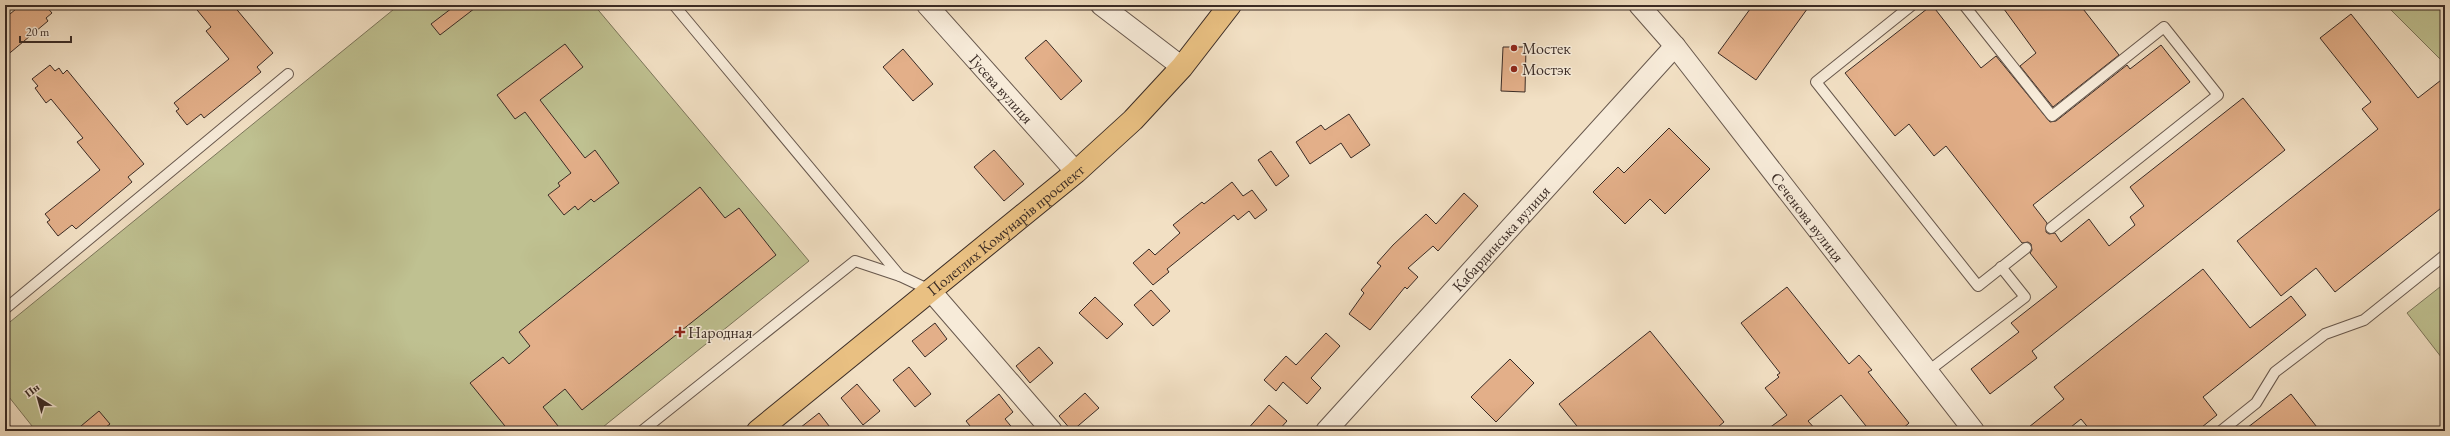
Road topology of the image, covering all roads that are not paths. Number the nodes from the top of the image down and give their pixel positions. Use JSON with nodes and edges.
{"nodes":[{"id":1,"x":674,"y":5,"type":"edge"},
{"id":2,"x":927,"y":5,"type":"edge"},
{"id":3,"x":1102,"y":5,"type":"edge"},
{"id":4,"x":1230,"y":5,"type":"edge"},
{"id":5,"x":1639,"y":5,"type":"edge"},
{"id":6,"x":1912,"y":5,"type":"edge"},
{"id":7,"x":1964,"y":5,"type":"edge"},
{"id":8,"x":1675,"y":46,"type":"junction"},
{"id":9,"x":1182,"y":67,"type":"junction"},
{"id":10,"x":288,"y":74,"type":"dead end"},
{"id":11,"x":1076,"y":172,"type":"junction"},
{"id":12,"x":2051,"y":228,"type":"dead end"},
{"id":13,"x":2026,"y":248,"type":"dead end"},
{"id":14,"x":2445,"y":255,"type":"edge"},
{"id":15,"x":2001,"y":267,"type":"junction"},
{"id":16,"x":900,"y":276,"type":"junction"},
{"id":17,"x":930,"y":290,"type":"junction"},
{"id":18,"x":5,"y":309,"type":"edge"},
{"id":19,"x":1927,"y":372,"type":"junction"},
{"id":20,"x":5,"y":428,"type":"edge"},
{"id":21,"x":7,"y":431,"type":"edge"},
{"id":22,"x":642,"y":431,"type":"edge"},
{"id":23,"x":758,"y":431,"type":"edge"},
{"id":24,"x":1052,"y":431,"type":"edge"},
{"id":25,"x":1326,"y":431,"type":"edge"},
{"id":26,"x":1974,"y":431,"type":"edge"},
{"id":27,"x":2221,"y":431,"type":"edge"}],
"edges":[{"from":1,"to":16,"type":"lane"},
{"from":2,"to":11,"type":"street","name":"Гусєва вулиця"},
{"from":3,"to":9,"type":"street"},
{"from":4,"to":9,"type":"main road","name":"Полеглих Комунарів проспект"},
{"from":5,"to":8,"type":"street","name":"Сєченова вулиця"},
{"from":6,"to":15,"type":"lane"},
{"from":7,"to":12,"type":"lane"},
{"from":8,"to":19,"type":"street","name":"Сєченова вулиця"},
{"from":8,"to":25,"type":"street","name":"Кабардинська вулиця"},
{"from":9,"to":11,"type":"main road","name":"Полеглих Комунарів проспект"},
{"from":10,"to":18,"type":"lane"},
{"from":11,"to":17,"type":"main road","name":"Полеглих Комунарів проспект"},
{"from":13,"to":15,"type":"lane"},
{"from":14,"to":27,"type":"lane"},
{"from":15,"to":19,"type":"lane"},
{"from":16,"to":17,"type":"lane"},
{"from":16,"to":22,"type":"lane"},
{"from":17,"to":23,"type":"main road","name":"Полеглих Комунарів проспект"},
{"from":17,"to":24,"type":"street"},
{"from":19,"to":26,"type":"street","name":"Сєченова вулиця"},
{"from":20,"to":21,"type":"lane"}]}
